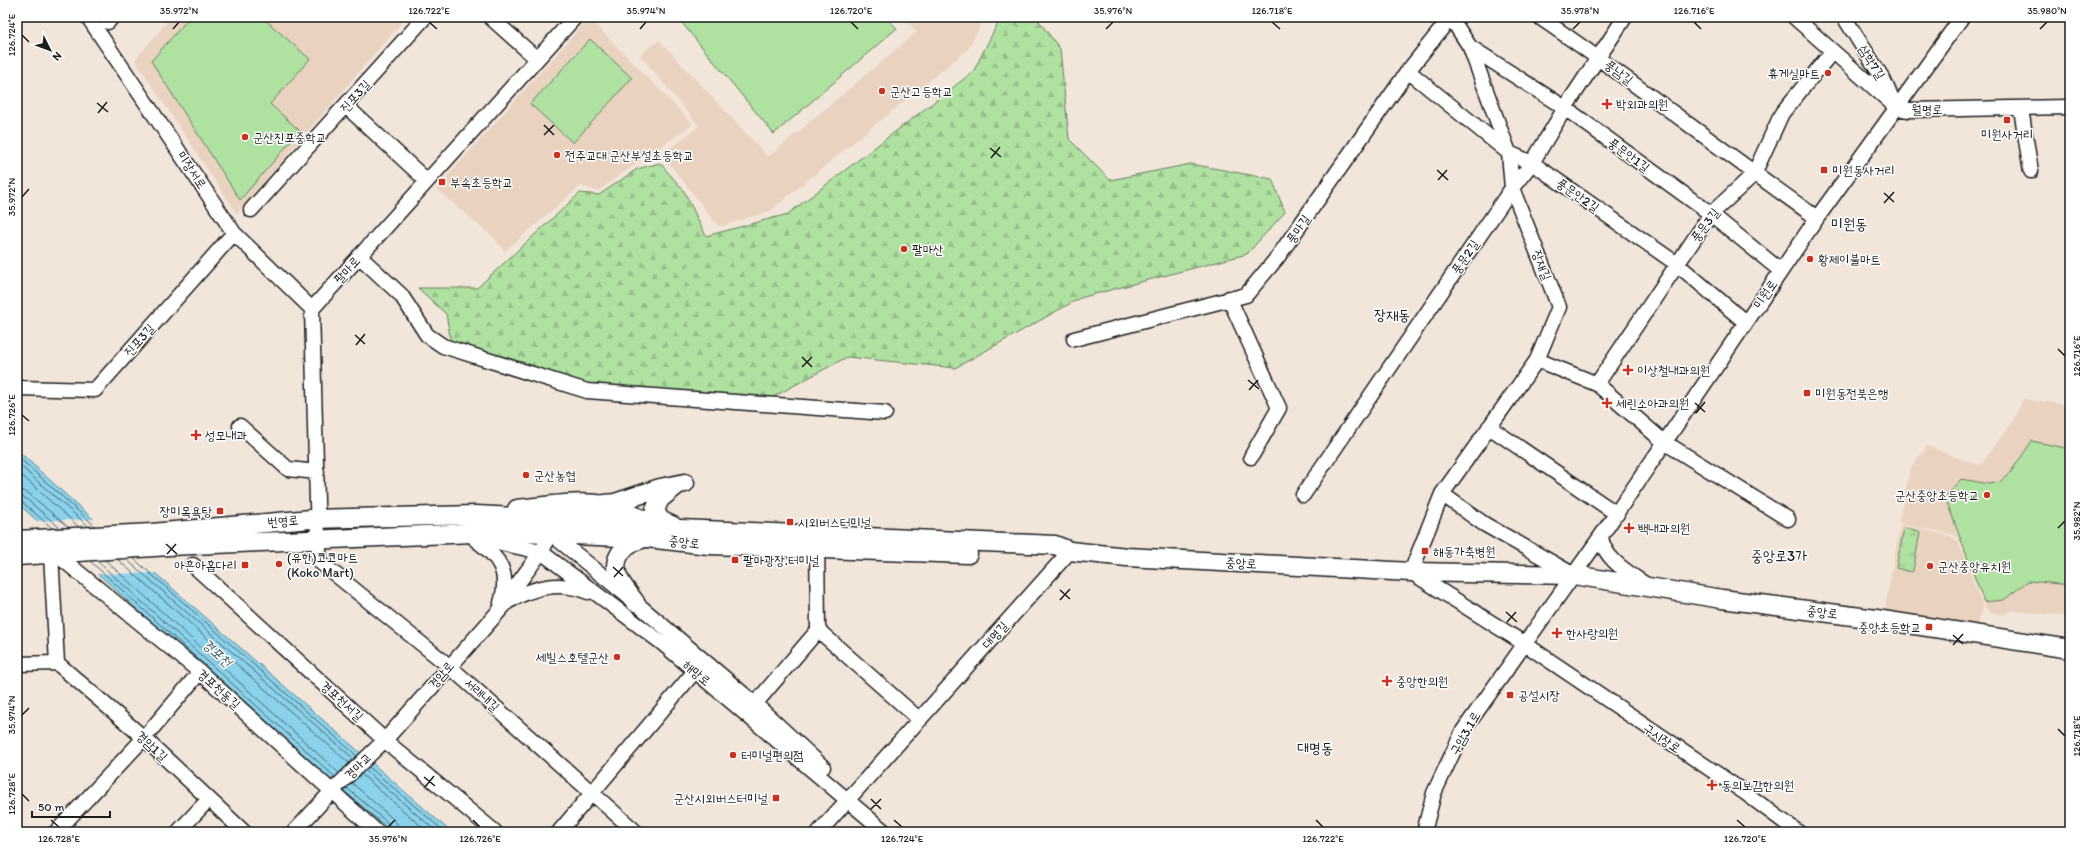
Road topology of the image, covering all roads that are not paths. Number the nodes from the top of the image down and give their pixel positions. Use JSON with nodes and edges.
{"nodes":[{"id":1,"x":88,"y":17,"type":"edge"},
{"id":2,"x":425,"y":17,"type":"edge"},
{"id":3,"x":490,"y":17,"type":"edge"},
{"id":4,"x":575,"y":17,"type":"edge"},
{"id":5,"x":1451,"y":17,"type":"edge"},
{"id":6,"x":1539,"y":17,"type":"edge"},
{"id":7,"x":1625,"y":17,"type":"edge"},
{"id":8,"x":1794,"y":17,"type":"edge"},
{"id":9,"x":1844,"y":17,"type":"edge"},
{"id":10,"x":1962,"y":17,"type":"edge"},
{"id":11,"x":1470,"y":47,"type":"junction"},
{"id":12,"x":1832,"y":52,"type":"junction"},
{"id":13,"x":1598,"y":57,"type":"junction"},
{"id":14,"x":537,"y":59,"type":"junction"},
{"id":15,"x":1408,"y":71,"type":"junction"},
{"id":16,"x":346,"y":106,"type":"junction"},
{"id":17,"x":2070,"y":107,"type":"edge"},
{"id":18,"x":1565,"y":108,"type":"junction"},
{"id":19,"x":1896,"y":108,"type":"junction"},
{"id":20,"x":2021,"y":109,"type":"junction"},
{"id":21,"x":1509,"y":154,"type":"junction"},
{"id":22,"x":1532,"y":163,"type":"junction"},
{"id":23,"x":2031,"y":171,"type":"dead end"},
{"id":24,"x":1754,"y":174,"type":"junction"},
{"id":25,"x":427,"y":181,"type":"junction"},
{"id":26,"x":1512,"y":188,"type":"junction"},
{"id":27,"x":251,"y":210,"type":"dead end"},
{"id":28,"x":1711,"y":214,"type":"junction"},
{"id":29,"x":1817,"y":218,"type":"junction"},
{"id":30,"x":234,"y":233,"type":"junction"},
{"id":31,"x":359,"y":256,"type":"junction"},
{"id":32,"x":1677,"y":264,"type":"junction"},
{"id":33,"x":1781,"y":272,"type":"junction"},
{"id":34,"x":1229,"y":298,"type":"junction"},
{"id":35,"x":312,"y":309,"type":"junction"},
{"id":36,"x":1745,"y":322,"type":"junction"},
{"id":37,"x":1074,"y":340,"type":"dead end"},
{"id":38,"x":1537,"y":360,"type":"junction"},
{"id":39,"x":1596,"y":384,"type":"junction"},
{"id":40,"x":17,"y":388,"type":"edge"},
{"id":41,"x":885,"y":413,"type":"dead end"},
{"id":42,"x":240,"y":426,"type":"dead end"},
{"id":43,"x":1489,"y":427,"type":"junction"},
{"id":44,"x":1664,"y":442,"type":"junction"},
{"id":45,"x":1251,"y":457,"type":"dead end"},
{"id":46,"x":317,"y":472,"type":"junction"},
{"id":47,"x":1442,"y":494,"type":"junction"},
{"id":48,"x":1303,"y":495,"type":"dead end"},
{"id":49,"x":602,"y":504,"type":"junction"},
{"id":50,"x":1616,"y":514,"type":"junction"},
{"id":51,"x":476,"y":515,"type":"junction"},
{"id":52,"x":317,"y":518,"type":"junction"},
{"id":53,"x":1788,"y":519,"type":"dead end"},
{"id":54,"x":550,"y":526,"type":"junction"},
{"id":55,"x":680,"y":529,"type":"junction"},
{"id":56,"x":650,"y":531,"type":"junction"},
{"id":57,"x":465,"y":535,"type":"junction"},
{"id":58,"x":1601,"y":536,"type":"junction"},
{"id":59,"x":17,"y":540,"type":"edge"},
{"id":60,"x":318,"y":540,"type":"junction"},
{"id":61,"x":818,"y":542,"type":"junction"},
{"id":62,"x":55,"y":550,"type":"junction"},
{"id":63,"x":1070,"y":551,"type":"junction"},
{"id":64,"x":542,"y":552,"type":"junction"},
{"id":65,"x":17,"y":556,"type":"edge"},
{"id":66,"x":192,"y":565,"type":"dead end"},
{"id":67,"x":1411,"y":572,"type":"junction"},
{"id":68,"x":1574,"y":575,"type":"junction"},
{"id":69,"x":1649,"y":587,"type":"junction"},
{"id":70,"x":602,"y":597,"type":"junction"},
{"id":71,"x":635,"y":602,"type":"junction"},
{"id":72,"x":498,"y":611,"type":"junction"},
{"id":73,"x":818,"y":630,"type":"junction"},
{"id":74,"x":1525,"y":644,"type":"junction"},
{"id":75,"x":2070,"y":649,"type":"edge"},
{"id":76,"x":57,"y":662,"type":"junction"},
{"id":77,"x":17,"y":664,"type":"edge"},
{"id":78,"x":449,"y":666,"type":"junction"},
{"id":79,"x":695,"y":671,"type":"junction"},
{"id":80,"x":200,"y":672,"type":"junction"},
{"id":81,"x":755,"y":704,"type":"junction"},
{"id":82,"x":920,"y":720,"type":"junction"},
{"id":83,"x":144,"y":738,"type":"junction"},
{"id":84,"x":385,"y":740,"type":"junction"},
{"id":85,"x":331,"y":792,"type":"junction"},
{"id":86,"x":593,"y":793,"type":"junction"},
{"id":87,"x":209,"y":799,"type":"junction"},
{"id":88,"x":848,"y":800,"type":"junction"},
{"id":89,"x":56,"y":832,"type":"edge"},
{"id":90,"x":178,"y":832,"type":"edge"},
{"id":91,"x":244,"y":832,"type":"edge"},
{"id":92,"x":294,"y":832,"type":"edge"},
{"id":93,"x":376,"y":832,"type":"edge"},
{"id":94,"x":495,"y":832,"type":"edge"},
{"id":95,"x":559,"y":832,"type":"edge"},
{"id":96,"x":636,"y":832,"type":"edge"},
{"id":97,"x":819,"y":832,"type":"edge"},
{"id":98,"x":885,"y":832,"type":"edge"},
{"id":99,"x":1424,"y":832,"type":"edge"},
{"id":100,"x":1798,"y":832,"type":"edge"}],
"edges":[{"from":1,"to":30,"type":"street","name":"미장서로"},
{"from":2,"to":16,"type":"street","name":"진포3길"},
{"from":3,"to":14,"type":"street"},
{"from":4,"to":14,"type":"street","name":"팔마로"},
{"from":5,"to":11,"type":"street","name":"장재길"},
{"from":5,"to":15,"type":"street","name":"풍마길"},
{"from":6,"to":13,"type":"street","name":"풍남길"},
{"from":7,"to":13,"type":"street","name":"풍문2길"},
{"from":8,"to":12,"type":"street","name":"월명로"},
{"from":9,"to":19,"type":"street","name":"삼학7길"},
{"from":10,"to":19,"type":"street","name":"미원로"},
{"from":11,"to":18,"type":"street","name":"풍문안1길"},
{"from":11,"to":21,"type":"street","name":"장재길"},
{"from":12,"to":19,"type":"street","name":"월명로"},
{"from":12,"to":24,"type":"street","name":"풍문3길"},
{"from":13,"to":18,"type":"street","name":"풍문2길"},
{"from":13,"to":24,"type":"street","name":"풍남길"},
{"from":14,"to":25,"type":"street","name":"팔마로"},
{"from":15,"to":21,"type":"street","name":"풍문안2길"},
{"from":15,"to":34,"type":"street","name":"풍마길"},
{"from":16,"to":25,"type":"street"},
{"from":16,"to":27,"type":"street","name":"진포3길"},
{"from":17,"to":20,"type":"street","name":"월명로"},
{"from":18,"to":22,"type":"street","name":"풍문2길"},
{"from":18,"to":28,"type":"street","name":"풍문안1길"},
{"from":19,"to":20,"type":"street","name":"월명로"},
{"from":19,"to":29,"type":"street","name":"미원로"},
{"from":20,"to":23,"type":"street"},
{"from":21,"to":22,"type":"street","name":"풍문안2길"},
{"from":21,"to":26,"type":"street","name":"장재길"},
{"from":22,"to":26,"type":"street","name":"풍문2길"},
{"from":22,"to":32,"type":"street","name":"풍문안2길"},
{"from":24,"to":28,"type":"street","name":"풍문3길"},
{"from":24,"to":29,"type":"street","name":"풍남길"},
{"from":25,"to":31,"type":"street","name":"팔마로"},
{"from":26,"to":38,"type":"street","name":"장재길"},
{"from":26,"to":48,"type":"street","name":"풍문2길"},
{"from":28,"to":32,"type":"street","name":"풍문3길"},
{"from":28,"to":33,"type":"street","name":"풍문안1길"},
{"from":29,"to":33,"type":"street","name":"미원로"},
{"from":30,"to":35,"type":"street","name":"미장서로"},
{"from":30,"to":40,"type":"street","name":"진포3길"},
{"from":31,"to":35,"type":"street","name":"팔마로"},
{"from":31,"to":41,"type":"street"},
{"from":32,"to":36,"type":"street","name":"풍문안2길"},
{"from":32,"to":39,"type":"street","name":"풍문3길"},
{"from":33,"to":36,"type":"street","name":"미원로"},
{"from":34,"to":37,"type":"street","name":"풍마길"},
{"from":34,"to":45,"type":"street"},
{"from":35,"to":46,"type":"street"},
{"from":36,"to":44,"type":"street","name":"미원로"},
{"from":38,"to":39,"type":"street"},
{"from":38,"to":43,"type":"street","name":"장재길"},
{"from":39,"to":44,"type":"street"},
{"from":42,"to":46,"type":"street"},
{"from":43,"to":47,"type":"street","name":"장재길"},
{"from":43,"to":50,"type":"street"},
{"from":44,"to":50,"type":"street","name":"미원로"},
{"from":44,"to":53,"type":"street"},
{"from":46,"to":52,"type":"street"},
{"from":47,"to":67,"type":"street","name":"장재길"},
{"from":47,"to":68,"type":"street","name":"중앙로"},
{"from":49,"to":51,"type":"main road"},
{"from":49,"to":55,"type":"main road"},
{"from":49,"to":56,"type":"main road"},
{"from":50,"to":58,"type":"street","name":"미원로"},
{"from":51,"to":52,"type":"main road","name":"번영로"},
{"from":51,"to":54,"type":"main road","name":"번영로"},
{"from":52,"to":60,"type":"street"},
{"from":52,"to":62,"type":"main road","name":"번영로"},
{"from":54,"to":56,"type":"main road","name":"중앙로"},
{"from":54,"to":57,"type":"main road","name":"번영로"},
{"from":54,"to":64,"type":"street"},
{"from":54,"to":71,"type":"street","name":"해망로"},
{"from":55,"to":56,"type":"main road","name":"중앙로"},
{"from":55,"to":61,"type":"main road","name":"중앙로"},
{"from":56,"to":61,"type":"main road","name":"중앙로"},
{"from":56,"to":71,"type":"main road"},
{"from":57,"to":60,"type":"main road","name":"번영로"},
{"from":57,"to":64,"type":"street"},
{"from":57,"to":72,"type":"street"},
{"from":58,"to":68,"type":"street","name":"미원로"},
{"from":58,"to":69,"type":"street"},
{"from":59,"to":62,"type":"main road","name":"번영로"},
{"from":60,"to":62,"type":"main road","name":"번영로"},
{"from":60,"to":78,"type":"street","name":"서래내길"},
{"from":61,"to":63,"type":"main road","name":"중앙로"},
{"from":61,"to":73,"type":"street"},
{"from":62,"to":65,"type":"main road","name":"번영로"},
{"from":62,"to":76,"type":"street"},
{"from":62,"to":80,"type":"street","name":"경포천동길"},
{"from":63,"to":67,"type":"main road","name":"중앙로"},
{"from":63,"to":82,"type":"street","name":"대명길"},
{"from":64,"to":70,"type":"street","name":"해망로"},
{"from":64,"to":72,"type":"street"},
{"from":66,"to":84,"type":"street","name":"경포천서길"},
{"from":67,"to":68,"type":"main road","name":"중앙로"},
{"from":67,"to":74,"type":"street","name":"중앙로"},
{"from":68,"to":69,"type":"main road","name":"중앙로"},
{"from":68,"to":74,"type":"street","name":"구암3.1로"},
{"from":69,"to":75,"type":"main road","name":"중앙로"},
{"from":70,"to":72,"type":"street"},
{"from":70,"to":79,"type":"street","name":"해망로"},
{"from":71,"to":81,"type":"street","name":"해망로"},
{"from":72,"to":78,"type":"street","name":"경암로"},
{"from":73,"to":81,"type":"street"},
{"from":73,"to":82,"type":"street"},
{"from":74,"to":99,"type":"street","name":"구암3.1로"},
{"from":74,"to":100,"type":"street","name":"구시장로"},
{"from":76,"to":77,"type":"street"},
{"from":76,"to":83,"type":"street","name":"경암1길"},
{"from":78,"to":84,"type":"street","name":"경암로"},
{"from":78,"to":86,"type":"street","name":"서래내길"},
{"from":79,"to":86,"type":"street"},
{"from":79,"to":88,"type":"street","name":"해망로"},
{"from":80,"to":83,"type":"street"},
{"from":80,"to":85,"type":"street","name":"경포천동길"},
{"from":81,"to":88,"type":"street","name":"해망로"},
{"from":82,"to":88,"type":"street","name":"대명길"},
{"from":83,"to":87,"type":"street","name":"경암1길"},
{"from":83,"to":89,"type":"street"},
{"from":84,"to":85,"type":"street","name":"경마교"},
{"from":84,"to":94,"type":"street","name":"경포천서길"},
{"from":85,"to":92,"type":"street"},
{"from":85,"to":93,"type":"street","name":"경포천동길"},
{"from":86,"to":95,"type":"street"},
{"from":86,"to":96,"type":"street","name":"서래내길"},
{"from":87,"to":90,"type":"street"},
{"from":87,"to":91,"type":"street","name":"경암1길"},
{"from":88,"to":97,"type":"street"},
{"from":88,"to":98,"type":"street","name":"해망로"}]}
